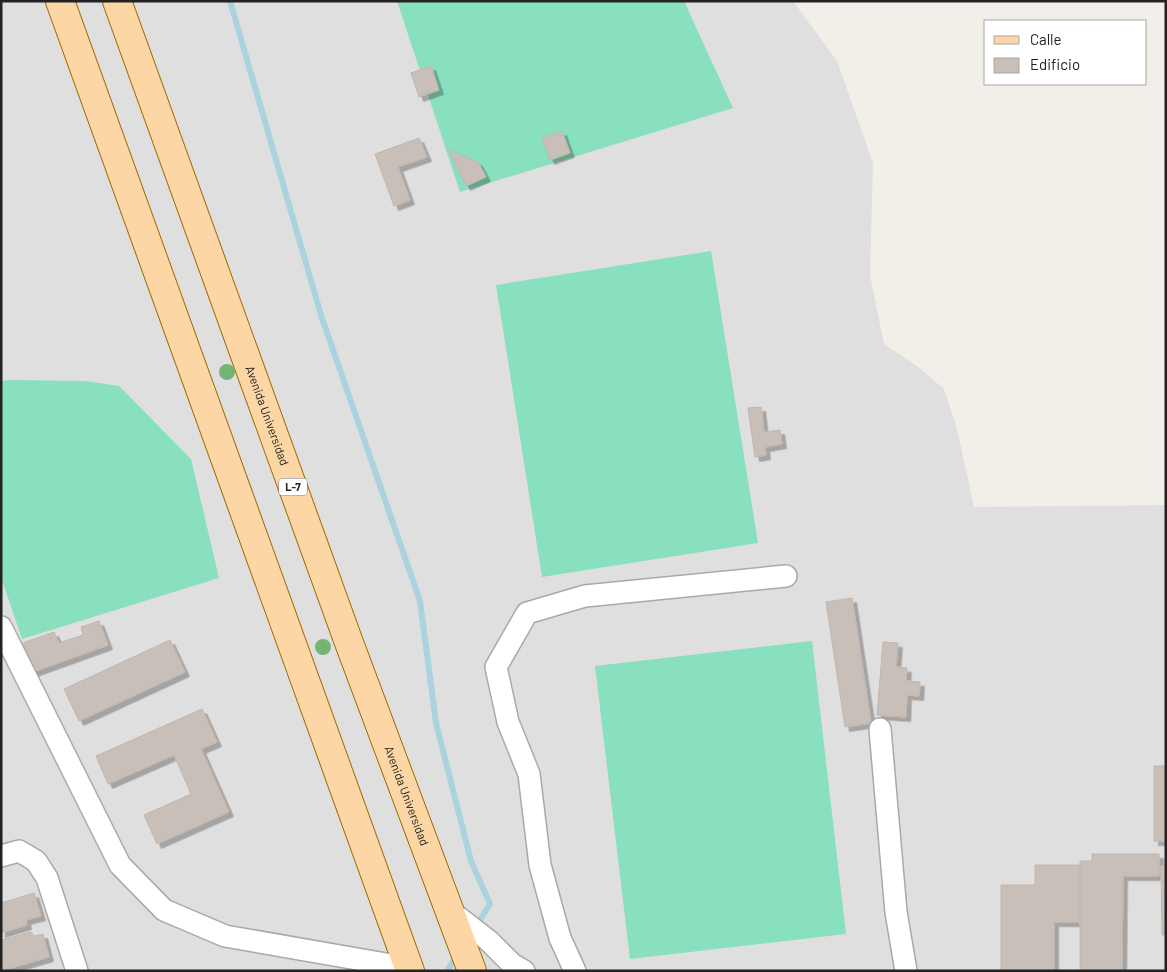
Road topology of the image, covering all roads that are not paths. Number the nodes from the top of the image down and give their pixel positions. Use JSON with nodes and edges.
{"nodes":[{"id":1,"x":60,"y":1,"type":"edge"},
{"id":2,"x":117,"y":1,"type":"edge"},
{"id":3,"x":786,"y":576,"type":"dead end"},
{"id":4,"x":1,"y":627,"type":"edge"},
{"id":5,"x":880,"y":729,"type":"dead end"},
{"id":6,"x":1,"y":856,"type":"edge"},
{"id":7,"x":449,"y":910,"type":"junction"},
{"id":8,"x":395,"y":968,"type":"edge"},
{"id":9,"x":77,"y":971,"type":"edge"},
{"id":10,"x":472,"y":971,"type":"edge"},
{"id":11,"x":524,"y":971,"type":"edge"},
{"id":12,"x":575,"y":971,"type":"edge"},
{"id":13,"x":906,"y":971,"type":"edge"}],
"edges":[{"from":1,"to":8,"type":"main road"},
{"from":2,"to":7,"type":"main road","name":"Avenida Universidad","number":"L-7"},
{"from":3,"to":12,"type":"street"},
{"from":4,"to":8,"type":"street"},
{"from":5,"to":13,"type":"street"},
{"from":6,"to":9,"type":"street"},
{"from":7,"to":10,"type":"main road","name":"Avenida Universidad","number":"L-7"},
{"from":7,"to":11,"type":"street"}]}
